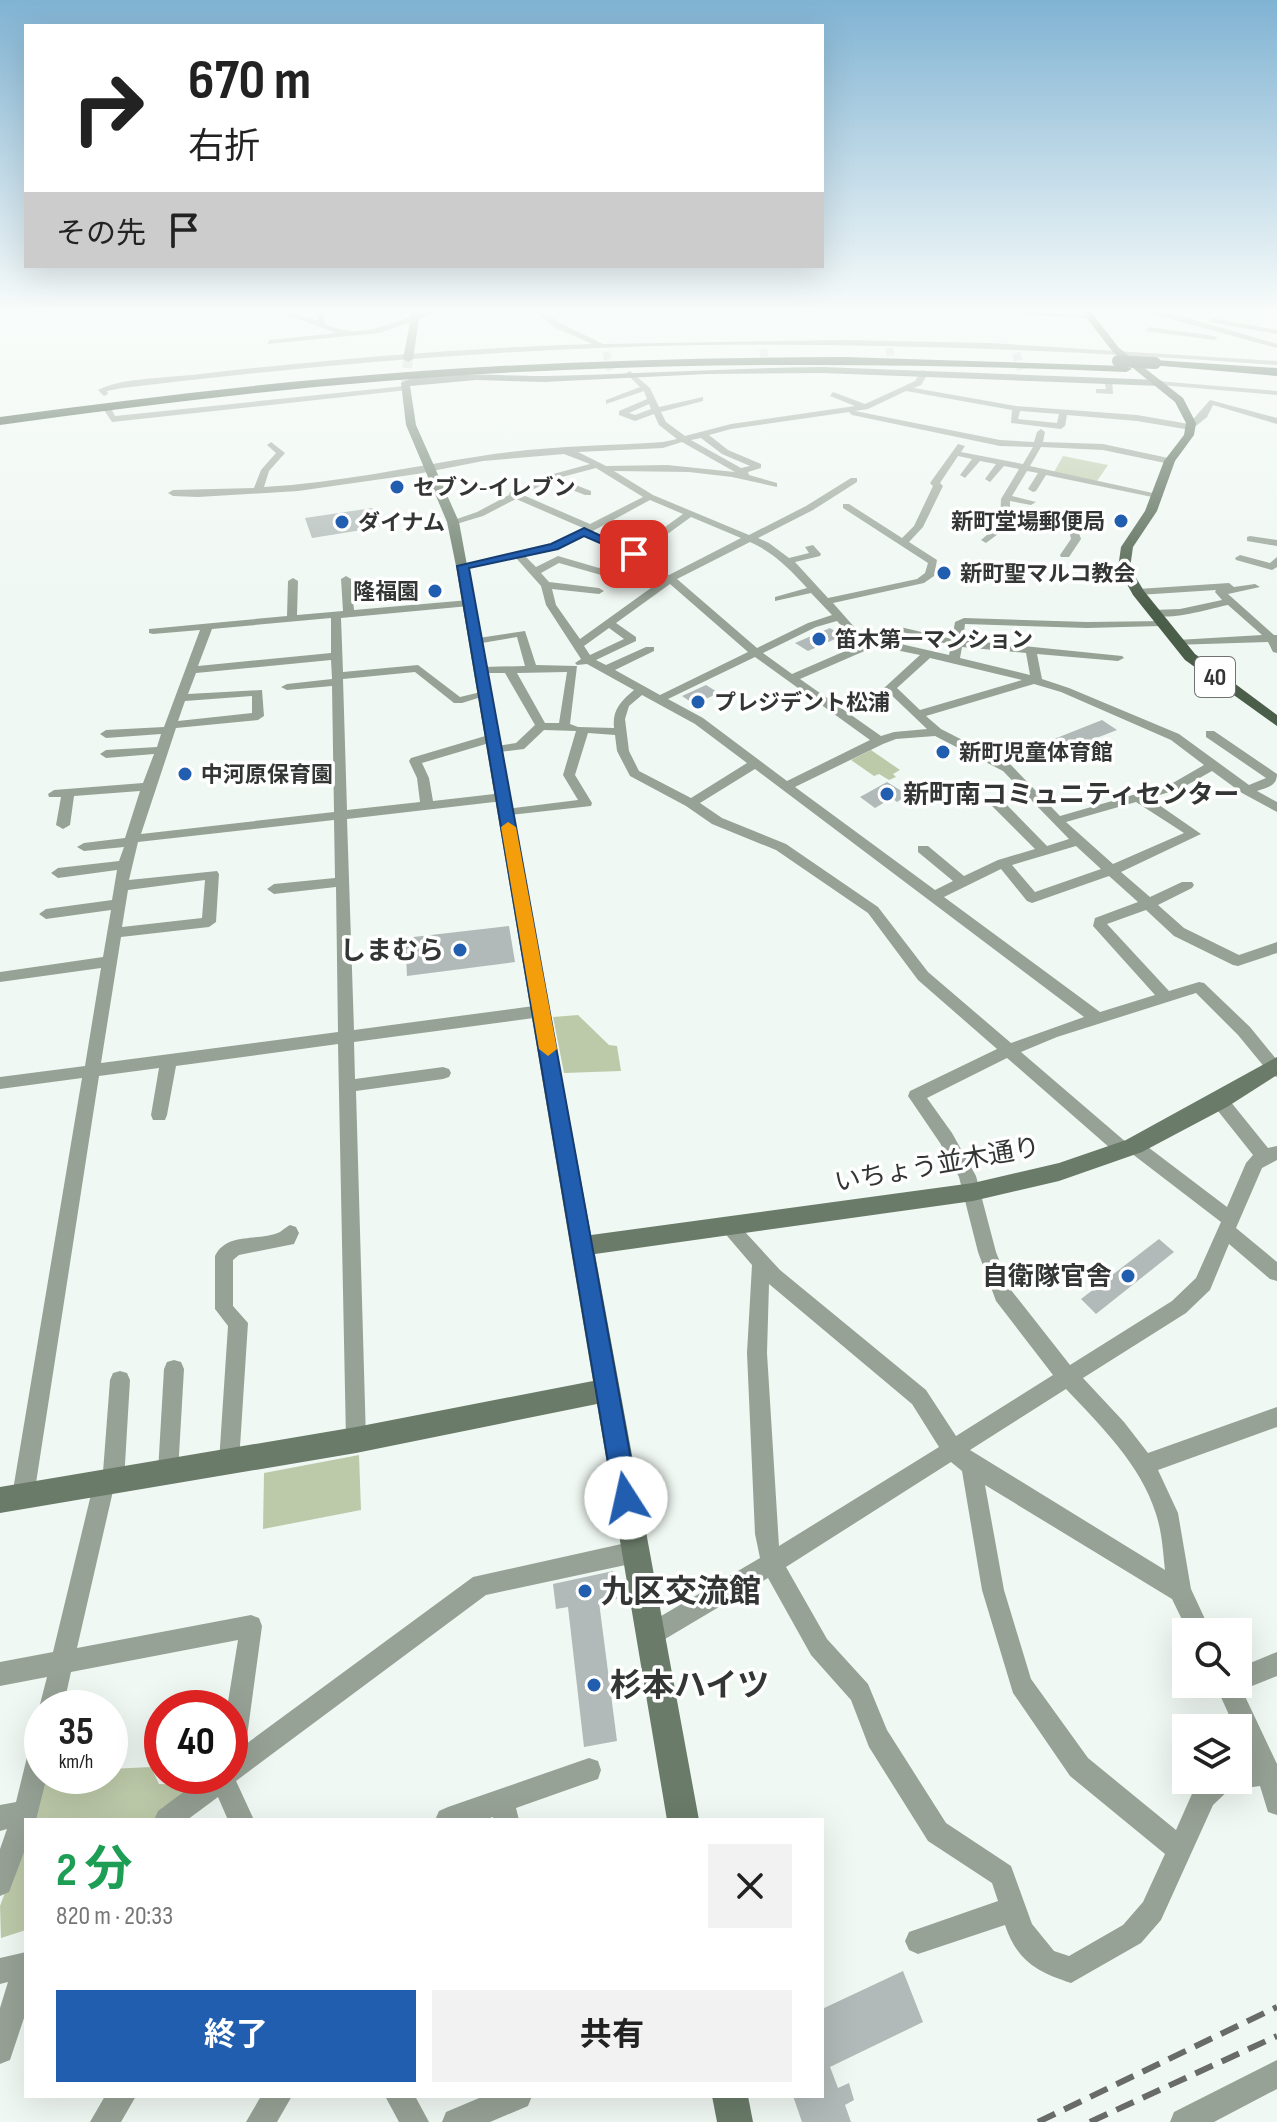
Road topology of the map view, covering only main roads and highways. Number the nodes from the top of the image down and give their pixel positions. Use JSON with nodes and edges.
{"nodes":[{"id":1,"x":29,"y":411,"type":"edge"},
{"id":2,"x":55,"y":411,"type":"edge"},
{"id":3,"x":1185,"y":411,"type":"edge"},
{"id":4,"x":0,"y":414,"type":"edge"},
{"id":5,"x":0,"y":421,"type":"edge"},
{"id":6,"x":1277,"y":722,"type":"edge"}],
"edges":[{"from":1,"to":4,"type":"highway"},
{"from":2,"to":5,"type":"highway"},
{"from":3,"to":6,"type":"main road","number":"40"}]}
